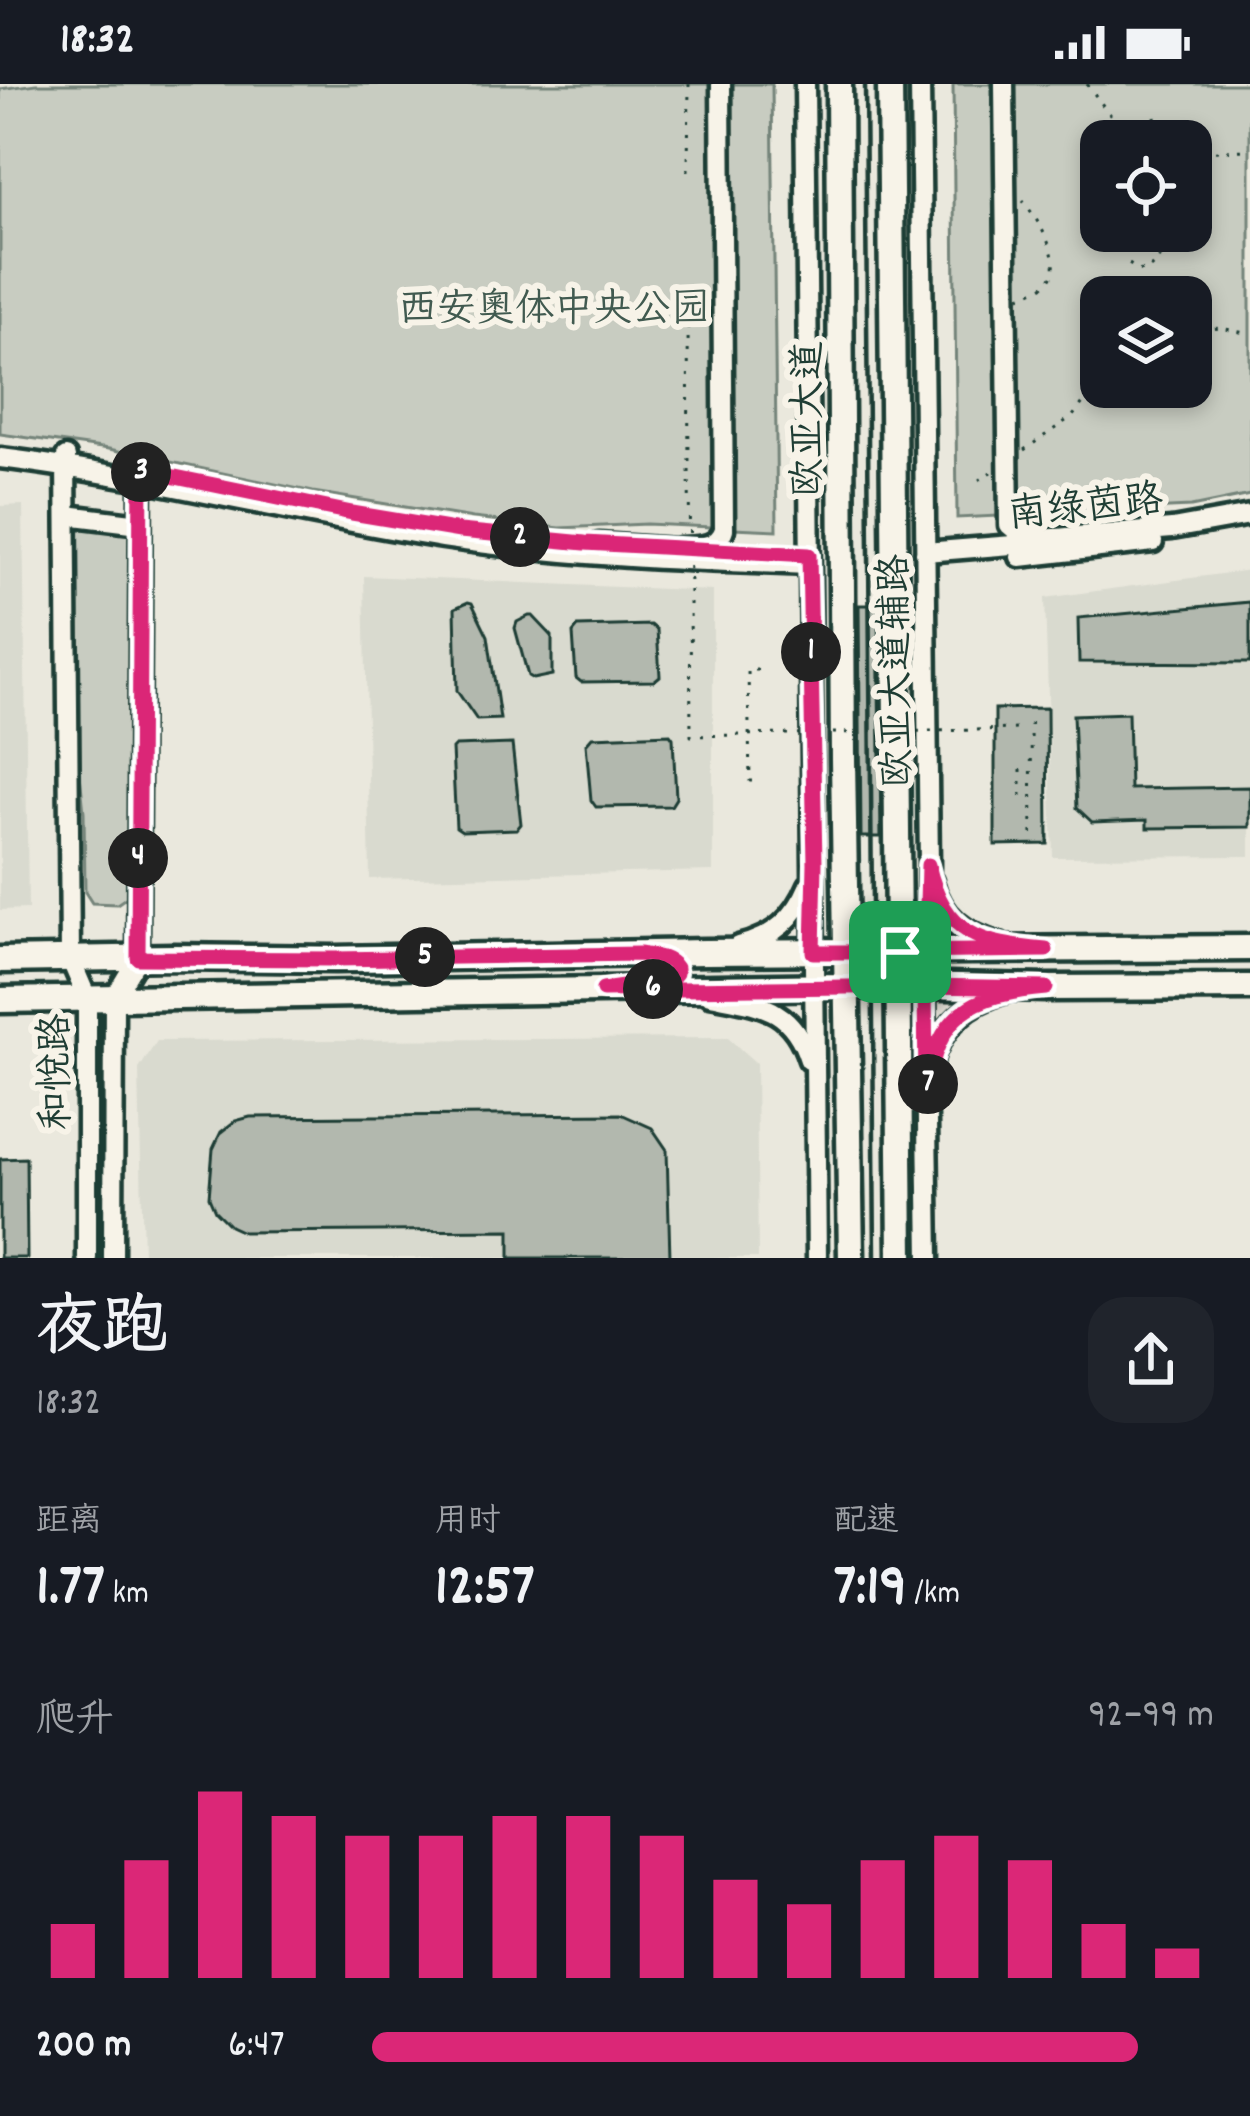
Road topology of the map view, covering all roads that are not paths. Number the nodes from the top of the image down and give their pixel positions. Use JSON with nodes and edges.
{"nodes":[{"id":1,"x":721,"y":84,"type":"edge"},
{"id":2,"x":805,"y":84,"type":"edge"},
{"id":3,"x":839,"y":84,"type":"edge"},
{"id":4,"x":890,"y":84,"type":"edge"},
{"id":5,"x":920,"y":84,"type":"edge"},
{"id":6,"x":1004,"y":84,"type":"edge"},
{"id":7,"x":0,"y":448,"type":"edge"},
{"id":8,"x":0,"y":458,"type":"edge"},
{"id":9,"x":66,"y":462,"type":"junction"},
{"id":10,"x":141,"y":475,"type":"junction"},
{"id":11,"x":67,"y":514,"type":"junction"},
{"id":12,"x":1250,"y":515,"type":"edge"},
{"id":13,"x":140,"y":524,"type":"junction"},
{"id":14,"x":1250,"y":526,"type":"edge"},
{"id":15,"x":1089,"y":535,"type":"junction"},
{"id":16,"x":670,"y":548,"type":"junction"},
{"id":17,"x":925,"y":558,"type":"junction"},
{"id":18,"x":809,"y":560,"type":"junction"},
{"id":19,"x":815,"y":863,"type":"junction"},
{"id":20,"x":928,"y":865,"type":"junction"},
{"id":21,"x":1250,"y":948,"type":"edge"},
{"id":22,"x":1160,"y":949,"type":"junction"},
{"id":23,"x":1046,"y":950,"type":"junction"},
{"id":24,"x":705,"y":952,"type":"junction"},
{"id":25,"x":813,"y":952,"type":"junction"},
{"id":26,"x":846,"y":952,"type":"junction"},
{"id":27,"x":913,"y":952,"type":"junction"},
{"id":28,"x":639,"y":954,"type":"junction"},
{"id":29,"x":70,"y":958,"type":"junction"},
{"id":30,"x":138,"y":958,"type":"junction"},
{"id":31,"x":0,"y":960,"type":"edge"},
{"id":32,"x":913,"y":985,"type":"junction"},
{"id":33,"x":813,"y":986,"type":"junction"},
{"id":34,"x":846,"y":986,"type":"junction"},
{"id":35,"x":1250,"y":987,"type":"edge"},
{"id":36,"x":1046,"y":988,"type":"junction"},
{"id":37,"x":1147,"y":988,"type":"junction"},
{"id":38,"x":670,"y":989,"type":"junction"},
{"id":39,"x":603,"y":990,"type":"junction"},
{"id":40,"x":87,"y":998,"type":"junction"},
{"id":41,"x":114,"y":998,"type":"junction"},
{"id":42,"x":0,"y":1000,"type":"edge"},
{"id":43,"x":814,"y":1089,"type":"junction"},
{"id":44,"x":926,"y":1092,"type":"junction"},
{"id":45,"x":928,"y":1193,"type":"junction"},
{"id":46,"x":87,"y":1258,"type":"edge"},
{"id":47,"x":113,"y":1258,"type":"edge"},
{"id":48,"x":817,"y":1258,"type":"edge"},
{"id":49,"x":851,"y":1258,"type":"edge"},
{"id":50,"x":903,"y":1258,"type":"edge"},
{"id":51,"x":929,"y":1258,"type":"edge"}],
"edges":[{"from":1,"to":16,"type":"street"},
{"from":2,"to":18,"type":"street","name":"欧亚大道辅路"},
{"from":3,"to":26,"type":"main road","name":"欧亚大道"},
{"from":4,"to":27,"type":"main road"},
{"from":5,"to":17,"type":"street","name":"欧亚大道辅路"},
{"from":6,"to":15,"type":"street"},
{"from":7,"to":9,"type":"street"},
{"from":8,"to":9,"type":"street"},
{"from":9,"to":10,"type":"street"},
{"from":9,"to":11,"type":"street","name":"和悦路"},
{"from":10,"to":13,"type":"street"},
{"from":10,"to":16,"type":"street"},
{"from":10,"to":18,"type":"street"},
{"from":11,"to":13,"type":"street"},
{"from":11,"to":29,"type":"street","name":"和悦路"},
{"from":12,"to":15,"type":"street","name":"南绿茵路"},
{"from":13,"to":30,"type":"street"},
{"from":14,"to":17,"type":"street","name":"南绿茵路"},
{"from":15,"to":17,"type":"street","name":"南绿茵路"},
{"from":16,"to":18,"type":"street"},
{"from":17,"to":20,"type":"street","name":"欧亚大道辅路"},
{"from":18,"to":19,"type":"street","name":"欧亚大道辅路"},
{"from":19,"to":24,"type":"street"},
{"from":19,"to":25,"type":"street","name":"欧亚大道辅路"},
{"from":20,"to":23,"type":"street"},
{"from":20,"to":27,"type":"street","name":"欧亚大道辅路"},
{"from":21,"to":22,"type":"main road"},
{"from":22,"to":23,"type":"main road"},
{"from":22,"to":37,"type":"main road"},
{"from":23,"to":27,"type":"main road"},
{"from":24,"to":25,"type":"main road"},
{"from":24,"to":28,"type":"main road"},
{"from":25,"to":26,"type":"main road"},
{"from":25,"to":33,"type":"street","name":"欧亚大道辅路"},
{"from":26,"to":27,"type":"main road"},
{"from":26,"to":34,"type":"main road","name":"欧亚大道"},
{"from":27,"to":32,"type":"main road"},
{"from":28,"to":30,"type":"main road"},
{"from":28,"to":39,"type":"main road"},
{"from":29,"to":30,"type":"main road"},
{"from":29,"to":31,"type":"main road"},
{"from":29,"to":40,"type":"street","name":"和悦路"},
{"from":30,"to":41,"type":"street","name":"和悦路"},
{"from":32,"to":34,"type":"main road"},
{"from":32,"to":36,"type":"main road"},
{"from":32,"to":44,"type":"street"},
{"from":32,"to":50,"type":"main road"},
{"from":33,"to":34,"type":"main road"},
{"from":33,"to":38,"type":"main road"},
{"from":33,"to":43,"type":"street","name":"欧亚大道辅路"},
{"from":34,"to":49,"type":"main road","name":"欧亚大道"},
{"from":35,"to":37,"type":"main road"},
{"from":36,"to":37,"type":"main road"},
{"from":36,"to":44,"type":"street"},
{"from":38,"to":39,"type":"main road"},
{"from":38,"to":43,"type":"street"},
{"from":39,"to":41,"type":"main road"},
{"from":40,"to":41,"type":"main road"},
{"from":40,"to":42,"type":"main road"},
{"from":40,"to":46,"type":"street","name":"和悦路"},
{"from":41,"to":47,"type":"street","name":"和悦路"},
{"from":43,"to":48,"type":"street","name":"欧亚大道辅路"},
{"from":44,"to":45,"type":"street"},
{"from":45,"to":50,"type":"street"},
{"from":45,"to":51,"type":"street"}]}
